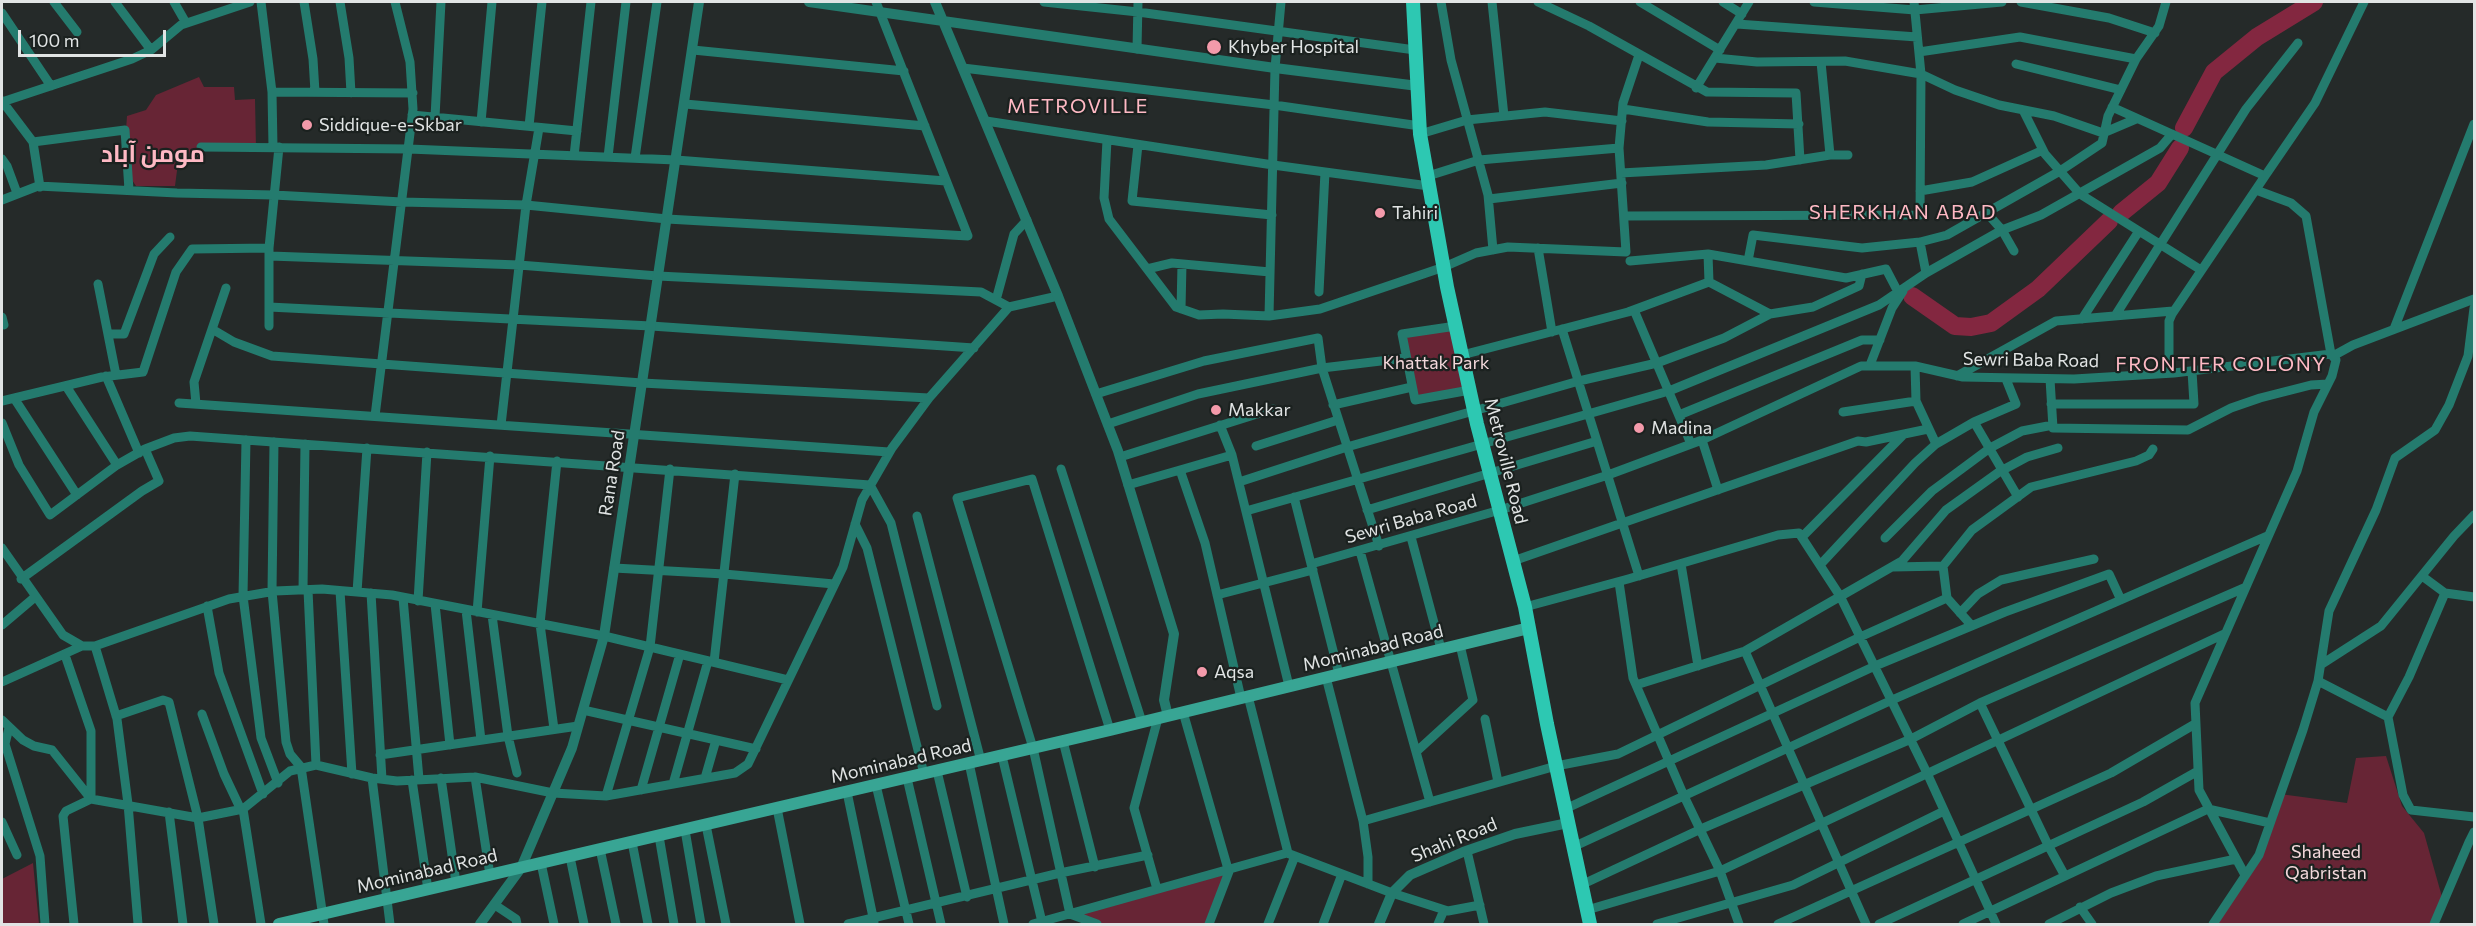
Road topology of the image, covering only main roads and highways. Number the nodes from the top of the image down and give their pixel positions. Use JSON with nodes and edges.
{"nodes":[{"id":1,"x":1413,"y":2,"type":"edge"},
{"id":2,"x":1529,"y":628,"type":"junction"},
{"id":3,"x":324,"y":919,"type":"edge"},
{"id":4,"x":279,"y":924,"type":"edge"},
{"id":5,"x":1590,"y":924,"type":"edge"}],
"edges":[{"from":1,"to":2,"type":"main road","name":"Metroville Road"},
{"from":2,"to":3,"type":"main road","name":"Mominabad Road"},
{"from":2,"to":5,"type":"main road","name":"Metroville Road"},
{"from":3,"to":4,"type":"main road","name":"Mominabad Road"}]}
